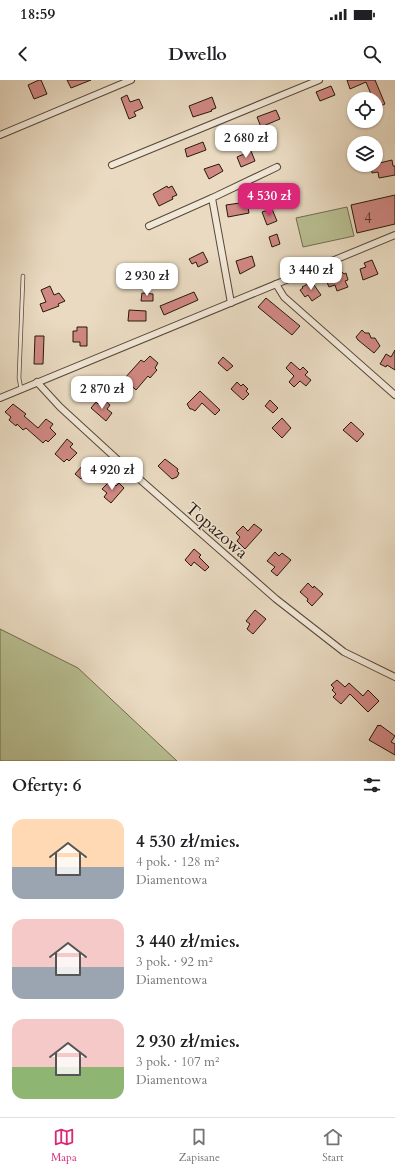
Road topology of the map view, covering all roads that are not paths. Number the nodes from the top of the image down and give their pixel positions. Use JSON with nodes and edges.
{"nodes":[{"id":1,"x":131,"y":80,"type":"edge"},
{"id":2,"x":319,"y":80,"type":"edge"},
{"id":3,"x":0,"y":135,"type":"edge"},
{"id":4,"x":112,"y":165,"type":"dead end"},
{"id":5,"x":277,"y":167,"type":"dead end"},
{"id":6,"x":212,"y":198,"type":"junction"},
{"id":7,"x":149,"y":226,"type":"dead end"},
{"id":8,"x":395,"y":236,"type":"edge"},
{"id":9,"x":23,"y":276,"type":"dead end"},
{"id":10,"x":276,"y":284,"type":"junction"},
{"id":11,"x":231,"y":303,"type":"junction"},
{"id":12,"x":37,"y":382,"type":"junction"},
{"id":13,"x":21,"y":390,"type":"junction"},
{"id":14,"x":395,"y":395,"type":"edge"},
{"id":15,"x":0,"y":398,"type":"edge"},
{"id":16,"x":395,"y":677,"type":"edge"}],
"edges":[{"from":1,"to":3,"type":"street"},
{"from":2,"to":4,"type":"street"},
{"from":5,"to":6,"type":"street"},
{"from":6,"to":7,"type":"street"},
{"from":6,"to":11,"type":"street"},
{"from":8,"to":10,"type":"street"},
{"from":9,"to":13,"type":"lane"},
{"from":10,"to":11,"type":"street"},
{"from":10,"to":14,"type":"street"},
{"from":11,"to":12,"type":"street"},
{"from":12,"to":13,"type":"street"},
{"from":12,"to":16,"type":"street","name":"Topazowa"},
{"from":13,"to":15,"type":"street"}]}
